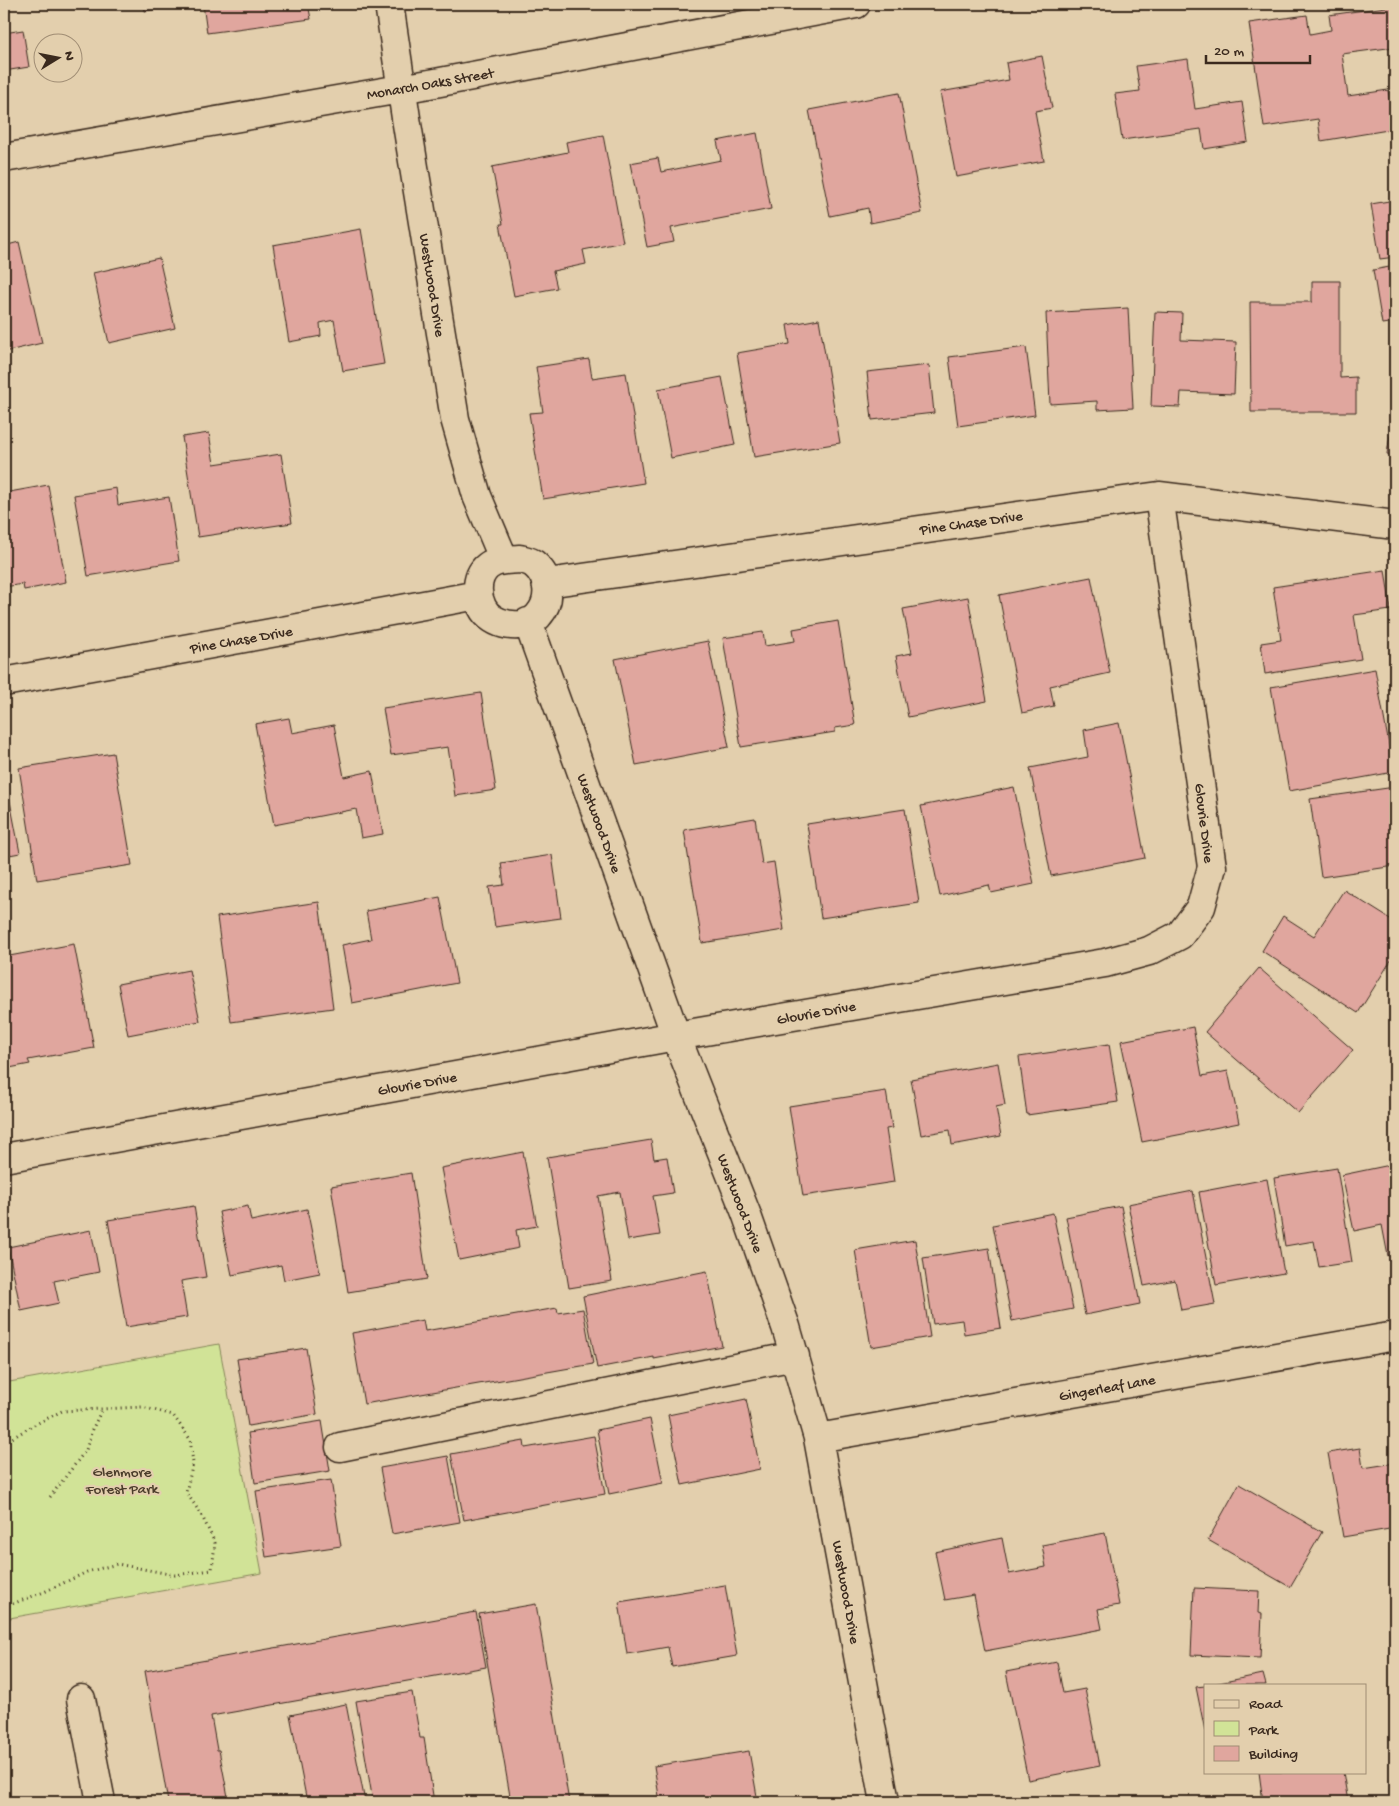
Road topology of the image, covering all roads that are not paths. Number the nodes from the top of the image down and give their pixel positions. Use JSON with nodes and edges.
{"nodes":[{"id":1,"x":389,"y":4,"type":"edge"},
{"id":2,"x":856,"y":4,"type":"edge"},
{"id":3,"x":401,"y":89,"type":"junction"},
{"id":4,"x":4,"y":158,"type":"edge"},
{"id":5,"x":1159,"y":496,"type":"junction"},
{"id":6,"x":1395,"y":525,"type":"edge"},
{"id":7,"x":504,"y":560,"type":"junction"},
{"id":8,"x":547,"y":583,"type":"junction"},
{"id":9,"x":478,"y":595,"type":"junction"},
{"id":10,"x":528,"y":622,"type":"junction"},
{"id":11,"x":4,"y":682,"type":"edge"},
{"id":12,"x":676,"y":1036,"type":"junction"},
{"id":13,"x":4,"y":1158,"type":"edge"},
{"id":14,"x":1395,"y":1336,"type":"edge"},
{"id":15,"x":795,"y":1356,"type":"junction"},
{"id":16,"x":818,"y":1438,"type":"junction"},
{"id":17,"x":340,"y":1447,"type":"dead end"},
{"id":18,"x":81,"y":1699,"type":"dead end"},
{"id":19,"x":101,"y":1802,"type":"edge"},
{"id":20,"x":885,"y":1802,"type":"edge"}],
"edges":[{"from":1,"to":3,"type":"street","name":"Westwood Drive"},
{"from":2,"to":3,"type":"street","name":"Monarch Oaks Street"},
{"from":3,"to":4,"type":"street","name":"Monarch Oaks Street"},
{"from":3,"to":7,"type":"street","name":"Westwood Drive"},
{"from":5,"to":6,"type":"street","name":"Pine Chase Drive"},
{"from":5,"to":8,"type":"street","name":"Pine Chase Drive"},
{"from":5,"to":12,"type":"street","name":"Glourie Drive"},
{"from":7,"to":8,"type":"street"},
{"from":7,"to":9,"type":"street"},
{"from":8,"to":10,"type":"street"},
{"from":9,"to":10,"type":"street"},
{"from":9,"to":11,"type":"street","name":"Pine Chase Drive"},
{"from":10,"to":12,"type":"street","name":"Westwood Drive"},
{"from":12,"to":13,"type":"street","name":"Glourie Drive"},
{"from":12,"to":15,"type":"street","name":"Westwood Drive"},
{"from":14,"to":16,"type":"street","name":"Gingerleaf Lane"},
{"from":15,"to":16,"type":"street","name":"Westwood Drive"},
{"from":15,"to":17,"type":"street"},
{"from":16,"to":20,"type":"street","name":"Westwood Drive"},
{"from":18,"to":19,"type":"street"}]}
